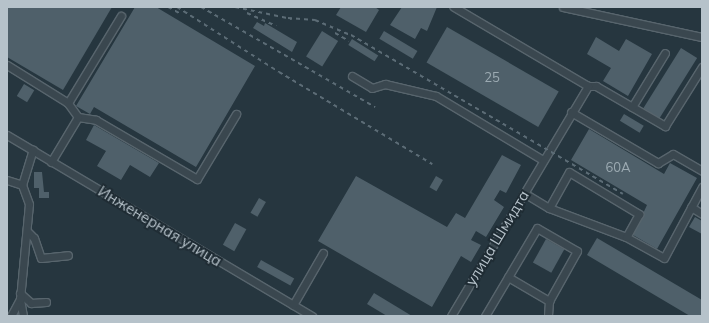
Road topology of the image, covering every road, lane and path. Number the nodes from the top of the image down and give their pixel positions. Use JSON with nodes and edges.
{"nodes":[{"id":1,"x":454,"y":7,"type":"edge"},
{"id":2,"x":563,"y":7,"type":"edge"},
{"id":3,"x":121,"y":16,"type":"dead end"},
{"id":4,"x":702,"y":37,"type":"edge"},
{"id":5,"x":665,"y":53,"type":"dead end"},
{"id":6,"x":7,"y":65,"type":"edge"},
{"id":7,"x":702,"y":67,"type":"edge"},
{"id":8,"x":352,"y":76,"type":"dead end"},
{"id":9,"x":588,"y":86,"type":"junction"},
{"id":10,"x":68,"y":103,"type":"junction"},
{"id":11,"x":632,"y":107,"type":"junction"},
{"id":12,"x":571,"y":112,"type":"junction"},
{"id":13,"x":236,"y":114,"type":"dead end"},
{"id":14,"x":78,"y":117,"type":"junction"},
{"id":15,"x":7,"y":135,"type":"edge"},
{"id":16,"x":33,"y":150,"type":"junction"},
{"id":17,"x":543,"y":160,"type":"junction"},
{"id":18,"x":51,"y":162,"type":"junction"},
{"id":19,"x":702,"y":171,"type":"edge"},
{"id":20,"x":7,"y":180,"type":"edge"},
{"id":21,"x":22,"y":185,"type":"junction"},
{"id":22,"x":702,"y":187,"type":"edge"},
{"id":23,"x":524,"y":193,"type":"junction"},
{"id":24,"x":691,"y":207,"type":"junction"},
{"id":25,"x":549,"y":208,"type":"junction"},
{"id":26,"x":702,"y":214,"type":"edge"},
{"id":27,"x":28,"y":232,"type":"junction"},
{"id":28,"x":626,"y":237,"type":"junction"},
{"id":29,"x":323,"y":253,"type":"dead end"},
{"id":30,"x":68,"y":255,"type":"dead end"},
{"id":31,"x":508,"y":277,"type":"junction"},
{"id":32,"x":20,"y":296,"type":"junction"},
{"id":33,"x":549,"y":301,"type":"junction"},
{"id":34,"x":46,"y":302,"type":"dead end"},
{"id":35,"x":293,"y":305,"type":"junction"},
{"id":36,"x":11,"y":316,"type":"edge"},
{"id":37,"x":23,"y":316,"type":"edge"},
{"id":38,"x":312,"y":316,"type":"edge"},
{"id":39,"x":451,"y":316,"type":"edge"},
{"id":40,"x":485,"y":316,"type":"edge"},
{"id":41,"x":548,"y":316,"type":"edge"}],
"edges":[{"from":1,"to":9,"type":"street"},
{"from":2,"to":4,"type":"street"},
{"from":3,"to":10,"type":"street"},
{"from":5,"to":11,"type":"street"},
{"from":6,"to":10,"type":"street"},
{"from":7,"to":11,"type":"street"},
{"from":8,"to":17,"type":"street"},
{"from":9,"to":11,"type":"street"},
{"from":9,"to":12,"type":"street","name":"улица Шмидта"},
{"from":10,"to":14,"type":"street"},
{"from":12,"to":17,"type":"street","name":"улица Шмидта"},
{"from":12,"to":19,"type":"street"},
{"from":13,"to":14,"type":"street"},
{"from":14,"to":18,"type":"street"},
{"from":15,"to":16,"type":"street","name":"Инженерная улица"},
{"from":16,"to":18,"type":"street","name":"Инженерная улица"},
{"from":16,"to":21,"type":"street"},
{"from":17,"to":23,"type":"street","name":"улица Шмидта"},
{"from":18,"to":35,"type":"street","name":"Инженерная улица"},
{"from":20,"to":21,"type":"street"},
{"from":21,"to":27,"type":"street"},
{"from":22,"to":24,"type":"street"},
{"from":23,"to":25,"type":"street"},
{"from":23,"to":39,"type":"street","name":"улица Шмидта"},
{"from":24,"to":26,"type":"street"},
{"from":24,"to":28,"type":"street"},
{"from":25,"to":28,"type":"street"},
{"from":25,"to":28,"type":"street"},
{"from":27,"to":30,"type":"street"},
{"from":27,"to":32,"type":"street"},
{"from":29,"to":35,"type":"street"},
{"from":31,"to":33,"type":"street"},
{"from":31,"to":33,"type":"street"},
{"from":31,"to":40,"type":"street"},
{"from":32,"to":34,"type":"street"},
{"from":32,"to":36,"type":"street"},
{"from":32,"to":37,"type":"street"},
{"from":33,"to":41,"type":"street"},
{"from":35,"to":38,"type":"street","name":"Инженерная улица"}]}
